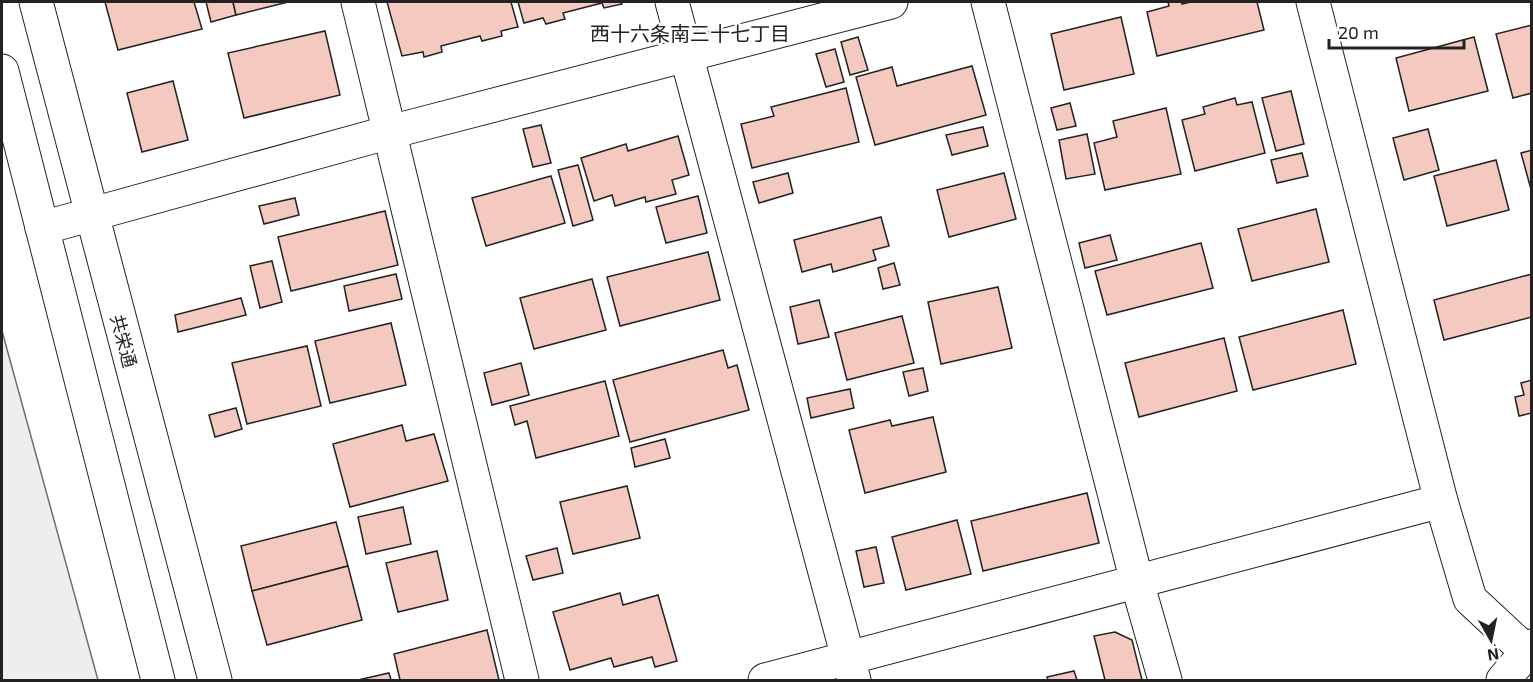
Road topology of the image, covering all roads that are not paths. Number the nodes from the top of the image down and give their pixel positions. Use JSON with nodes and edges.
{"nodes":[{"id":1,"x":36,"y":2,"type":"edge"},
{"id":2,"x":358,"y":2,"type":"edge"},
{"id":3,"x":672,"y":2,"type":"edge"},
{"id":4,"x":891,"y":2,"type":"edge"},
{"id":5,"x":988,"y":2,"type":"edge"},
{"id":6,"x":1313,"y":2,"type":"edge"},
{"id":7,"x":686,"y":56,"type":"junction"},
{"id":8,"x":2,"y":71,"type":"edge"},
{"id":9,"x":63,"y":108,"type":"junction"},
{"id":10,"x":8,"y":123,"type":"edge"},
{"id":11,"x":390,"y":132,"type":"junction"},
{"id":12,"x":91,"y":215,"type":"junction"},
{"id":13,"x":42,"y":228,"type":"junction"},
{"id":14,"x":1441,"y":501,"type":"junction"},
{"id":15,"x":1137,"y":582,"type":"junction"},
{"id":16,"x":1529,"y":649,"type":"edge"},
{"id":17,"x":851,"y":670,"type":"edge"},
{"id":18,"x":158,"y":681,"type":"edge"},
{"id":19,"x":214,"y":681,"type":"edge"},
{"id":20,"x":522,"y":681,"type":"edge"},
{"id":21,"x":765,"y":681,"type":"edge"},
{"id":22,"x":1165,"y":681,"type":"edge"},
{"id":23,"x":1503,"y":681,"type":"edge"}],
"edges":[{"from":1,"to":9,"type":"street","name":"共栄通"},
{"from":2,"to":11,"type":"street"},
{"from":3,"to":7,"type":"street"},
{"from":4,"to":7,"type":"street"},
{"from":5,"to":15,"type":"street"},
{"from":6,"to":14,"type":"street"},
{"from":7,"to":11,"type":"street"},
{"from":7,"to":17,"type":"street"},
{"from":8,"to":10,"type":"street"},
{"from":9,"to":10,"type":"street"},
{"from":9,"to":12,"type":"street","name":"共栄通"},
{"from":10,"to":13,"type":"street"},
{"from":11,"to":12,"type":"street"},
{"from":11,"to":20,"type":"street"},
{"from":12,"to":13,"type":"street"},
{"from":12,"to":19,"type":"street","name":"共栄通"},
{"from":13,"to":18,"type":"street"},
{"from":14,"to":15,"type":"street"},
{"from":14,"to":16,"type":"street"},
{"from":15,"to":17,"type":"street"},
{"from":15,"to":22,"type":"street"},
{"from":16,"to":23,"type":"street"},
{"from":17,"to":21,"type":"street"}]}
